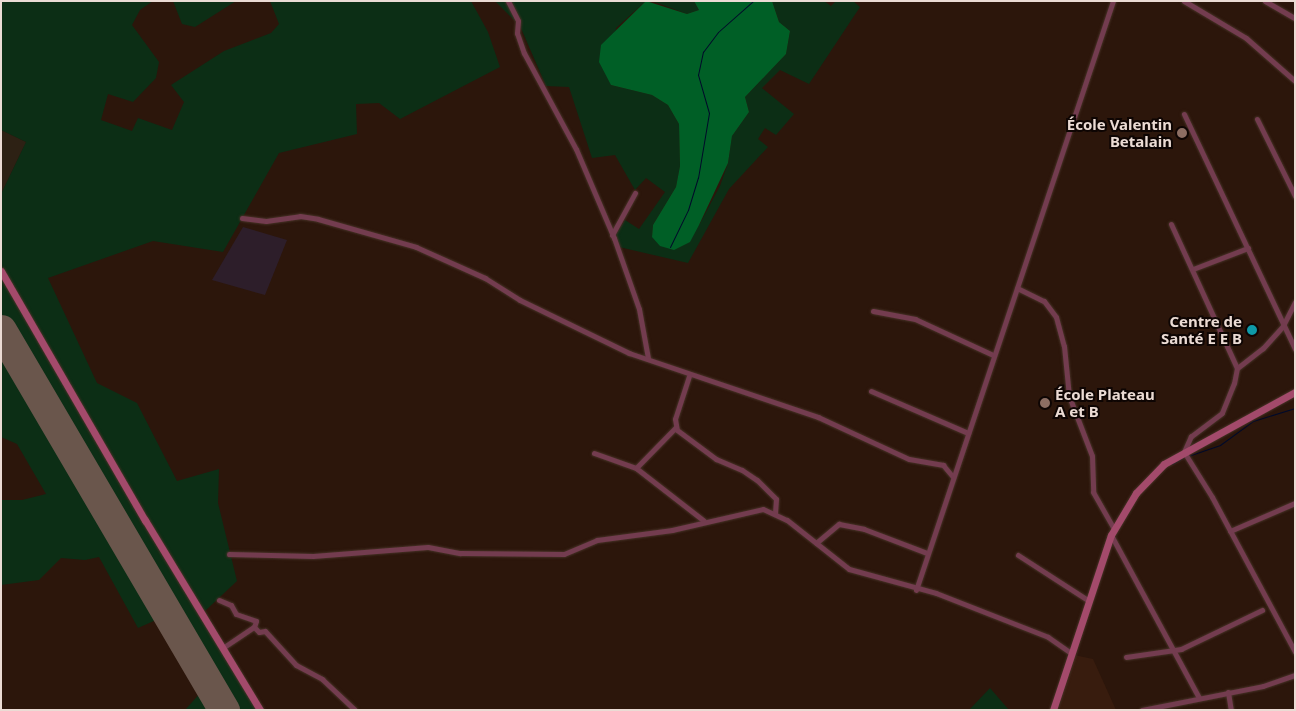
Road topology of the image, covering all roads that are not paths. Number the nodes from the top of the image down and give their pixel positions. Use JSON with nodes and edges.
{"nodes":[{"id":1,"x":508,"y":1,"type":"edge"},
{"id":2,"x":1113,"y":1,"type":"edge"},
{"id":3,"x":1184,"y":1,"type":"edge"},
{"id":4,"x":1265,"y":1,"type":"edge"},
{"id":5,"x":1295,"y":18,"type":"edge"},
{"id":6,"x":1295,"y":81,"type":"edge"},
{"id":7,"x":1184,"y":114,"type":"dead end"},
{"id":8,"x":1257,"y":119,"type":"dead end"},
{"id":9,"x":635,"y":193,"type":"dead end"},
{"id":10,"x":1295,"y":196,"type":"edge"},
{"id":11,"x":242,"y":218,"type":"dead end"},
{"id":12,"x":1171,"y":224,"type":"dead end"},
{"id":13,"x":612,"y":235,"type":"junction"},
{"id":14,"x":1248,"y":248,"type":"junction"},
{"id":15,"x":1193,"y":269,"type":"junction"},
{"id":16,"x":1,"y":271,"type":"edge"},
{"id":17,"x":1017,"y":288,"type":"junction"},
{"id":18,"x":1295,"y":302,"type":"edge"},
{"id":19,"x":873,"y":311,"type":"dead end"},
{"id":20,"x":1283,"y":326,"type":"junction"},
{"id":21,"x":1295,"y":349,"type":"edge"},
{"id":22,"x":993,"y":355,"type":"junction"},
{"id":23,"x":648,"y":358,"type":"junction"},
{"id":24,"x":1237,"y":368,"type":"junction"},
{"id":25,"x":690,"y":376,"type":"junction"},
{"id":26,"x":871,"y":391,"type":"dead end"},
{"id":27,"x":1295,"y":392,"type":"edge"},
{"id":28,"x":676,"y":427,"type":"junction"},
{"id":29,"x":968,"y":433,"type":"junction"},
{"id":30,"x":594,"y":453,"type":"dead end"},
{"id":31,"x":1185,"y":455,"type":"junction"},
{"id":32,"x":636,"y":468,"type":"junction"},
{"id":33,"x":953,"y":477,"type":"junction"},
{"id":34,"x":1295,"y":503,"type":"edge"},
{"id":35,"x":775,"y":514,"type":"junction"},
{"id":36,"x":704,"y":521,"type":"junction"},
{"id":37,"x":1230,"y":531,"type":"junction"},
{"id":38,"x":1113,"y":532,"type":"junction"},
{"id":39,"x":816,"y":544,"type":"junction"},
{"id":40,"x":927,"y":553,"type":"junction"},
{"id":41,"x":229,"y":554,"type":"dead end"},
{"id":42,"x":1018,"y":555,"type":"dead end"},
{"id":43,"x":916,"y":590,"type":"junction"},
{"id":44,"x":219,"y":600,"type":"dead end"},
{"id":45,"x":1089,"y":601,"type":"junction"},
{"id":46,"x":1262,"y":610,"type":"dead end"},
{"id":47,"x":254,"y":627,"type":"junction"},
{"id":48,"x":224,"y":647,"type":"junction"},
{"id":49,"x":1173,"y":651,"type":"junction"},
{"id":50,"x":1295,"y":652,"type":"edge"},
{"id":51,"x":1071,"y":653,"type":"junction"},
{"id":52,"x":1126,"y":657,"type":"dead end"},
{"id":53,"x":1295,"y":675,"type":"edge"},
{"id":54,"x":1228,"y":692,"type":"junction"},
{"id":55,"x":1199,"y":698,"type":"junction"},
{"id":56,"x":260,"y":710,"type":"edge"},
{"id":57,"x":356,"y":710,"type":"edge"},
{"id":58,"x":1053,"y":710,"type":"edge"},
{"id":59,"x":1142,"y":710,"type":"edge"},
{"id":60,"x":1232,"y":710,"type":"edge"}],
"edges":[{"from":1,"to":13,"type":"street"},
{"from":2,"to":17,"type":"street"},
{"from":3,"to":6,"type":"street"},
{"from":4,"to":5,"type":"street"},
{"from":7,"to":14,"type":"street"},
{"from":8,"to":10,"type":"street"},
{"from":9,"to":13,"type":"street"},
{"from":11,"to":23,"type":"street"},
{"from":12,"to":15,"type":"street"},
{"from":13,"to":23,"type":"street"},
{"from":14,"to":15,"type":"street"},
{"from":14,"to":20,"type":"street"},
{"from":15,"to":24,"type":"street"},
{"from":16,"to":48,"type":"main road"},
{"from":17,"to":22,"type":"street"},
{"from":17,"to":38,"type":"street"},
{"from":18,"to":20,"type":"street"},
{"from":19,"to":22,"type":"street"},
{"from":20,"to":21,"type":"street"},
{"from":20,"to":24,"type":"street"},
{"from":22,"to":29,"type":"street"},
{"from":23,"to":25,"type":"street"},
{"from":24,"to":31,"type":"street"},
{"from":25,"to":28,"type":"street"},
{"from":25,"to":33,"type":"street"},
{"from":26,"to":29,"type":"street"},
{"from":27,"to":31,"type":"main road"},
{"from":28,"to":32,"type":"street"},
{"from":28,"to":35,"type":"street"},
{"from":29,"to":33,"type":"street"},
{"from":30,"to":32,"type":"street"},
{"from":31,"to":37,"type":"street"},
{"from":31,"to":38,"type":"main road"},
{"from":32,"to":36,"type":"street"},
{"from":33,"to":40,"type":"street"},
{"from":34,"to":37,"type":"street"},
{"from":35,"to":36,"type":"street"},
{"from":35,"to":39,"type":"street"},
{"from":36,"to":41,"type":"street"},
{"from":37,"to":50,"type":"street"},
{"from":38,"to":45,"type":"main road"},
{"from":38,"to":49,"type":"street"},
{"from":39,"to":40,"type":"street"},
{"from":39,"to":43,"type":"street"},
{"from":40,"to":43,"type":"street"},
{"from":42,"to":45,"type":"street"},
{"from":43,"to":51,"type":"street"},
{"from":44,"to":47,"type":"street"},
{"from":45,"to":51,"type":"main road"},
{"from":46,"to":49,"type":"street"},
{"from":47,"to":48,"type":"street"},
{"from":47,"to":57,"type":"street"},
{"from":48,"to":56,"type":"main road"},
{"from":49,"to":52,"type":"street"},
{"from":49,"to":55,"type":"street"},
{"from":51,"to":58,"type":"main road"},
{"from":53,"to":54,"type":"street"},
{"from":54,"to":55,"type":"street"},
{"from":54,"to":60,"type":"street"},
{"from":55,"to":59,"type":"street"}]}
